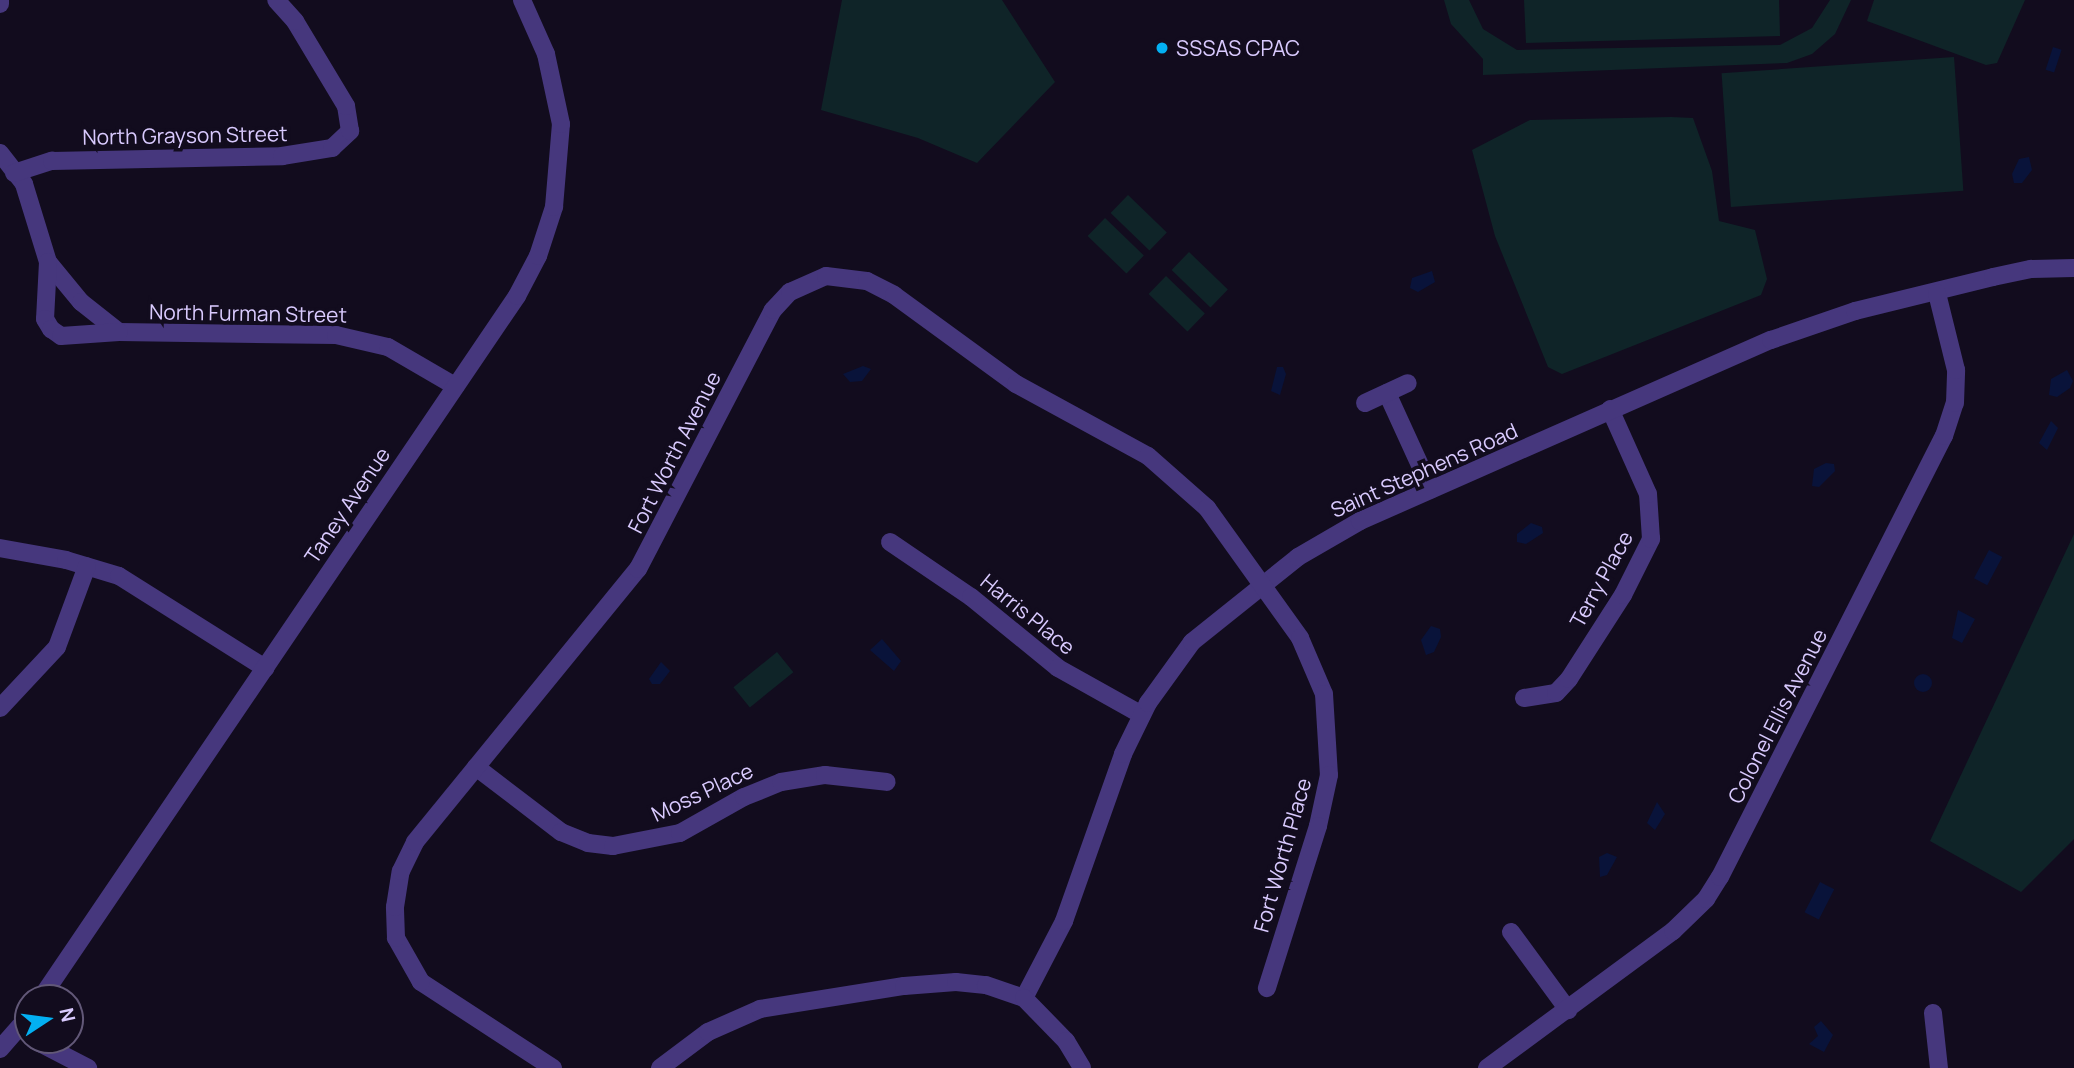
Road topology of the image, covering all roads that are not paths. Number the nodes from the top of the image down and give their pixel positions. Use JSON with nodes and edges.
{"nodes":[{"id":1,"x":276,"y":0,"type":"edge"},
{"id":2,"x":522,"y":0,"type":"edge"},
{"id":3,"x":0,"y":153,"type":"edge"},
{"id":4,"x":14,"y":173,"type":"junction"},
{"id":5,"x":48,"y":262,"type":"junction"},
{"id":6,"x":2074,"y":268,"type":"edge"},
{"id":7,"x":1937,"y":293,"type":"junction"},
{"id":8,"x":119,"y":332,"type":"junction"},
{"id":9,"x":1408,"y":383,"type":"dead end"},
{"id":10,"x":455,"y":386,"type":"junction"},
{"id":11,"x":1387,"y":393,"type":"junction"},
{"id":12,"x":1365,"y":403,"type":"dead end"},
{"id":13,"x":1610,"y":409,"type":"junction"},
{"id":14,"x":1431,"y":489,"type":"junction"},
{"id":15,"x":890,"y":542,"type":"dead end"},
{"id":16,"x":0,"y":548,"type":"edge"},
{"id":17,"x":87,"y":566,"type":"junction"},
{"id":18,"x":1262,"y":583,"type":"junction"},
{"id":19,"x":265,"y":668,"type":"junction"},
{"id":20,"x":1524,"y":698,"type":"dead end"},
{"id":21,"x":0,"y":708,"type":"edge"},
{"id":22,"x":1142,"y":715,"type":"junction"},
{"id":23,"x":476,"y":767,"type":"junction"},
{"id":24,"x":887,"y":782,"type":"dead end"},
{"id":25,"x":1511,"y":932,"type":"dead end"},
{"id":26,"x":51,"y":984,"type":"edge"},
{"id":27,"x":1267,"y":988,"type":"dead end"},
{"id":28,"x":1024,"y":998,"type":"junction"},
{"id":29,"x":1568,"y":1010,"type":"junction"},
{"id":30,"x":1933,"y":1013,"type":"dead end"},
{"id":31,"x":65,"y":1054,"type":"edge"},
{"id":32,"x":88,"y":1068,"type":"edge"},
{"id":33,"x":553,"y":1068,"type":"edge"},
{"id":34,"x":660,"y":1068,"type":"edge"},
{"id":35,"x":1082,"y":1068,"type":"edge"},
{"id":36,"x":1487,"y":1068,"type":"edge"},
{"id":37,"x":1938,"y":1068,"type":"edge"}],
"edges":[{"from":1,"to":4,"type":"street","name":"North Grayson Street"},
{"from":2,"to":10,"type":"street","name":"Taney Avenue"},
{"from":3,"to":4,"type":"street"},
{"from":4,"to":5,"type":"street"},
{"from":5,"to":8,"type":"street","name":"North Furman Street"},
{"from":5,"to":8,"type":"street"},
{"from":6,"to":7,"type":"street","name":"Saint Stephens Road"},
{"from":7,"to":13,"type":"street","name":"Saint Stephens Road"},
{"from":7,"to":29,"type":"street","name":"Colonel Ellis Avenue"},
{"from":8,"to":10,"type":"street","name":"North Furman Street"},
{"from":9,"to":11,"type":"street"},
{"from":10,"to":19,"type":"street","name":"Taney Avenue"},
{"from":11,"to":12,"type":"street"},
{"from":11,"to":14,"type":"street"},
{"from":13,"to":14,"type":"street","name":"Saint Stephens Road"},
{"from":13,"to":20,"type":"street","name":"Terry Place"},
{"from":14,"to":18,"type":"street","name":"Saint Stephens Road"},
{"from":15,"to":22,"type":"street","name":"Harris Place"},
{"from":16,"to":17,"type":"street"},
{"from":17,"to":19,"type":"street"},
{"from":17,"to":21,"type":"street"},
{"from":18,"to":22,"type":"street","name":"Saint Stephens Road"},
{"from":18,"to":23,"type":"street","name":"Fort Worth Avenue"},
{"from":18,"to":27,"type":"street","name":"Fort Worth Place"},
{"from":19,"to":26,"type":"street","name":"Taney Avenue"},
{"from":22,"to":28,"type":"street","name":"Saint Stephens Road"},
{"from":23,"to":24,"type":"street","name":"Moss Place"},
{"from":23,"to":33,"type":"street","name":"Fort Worth Avenue"},
{"from":25,"to":29,"type":"street"},
{"from":28,"to":34,"type":"street"},
{"from":28,"to":35,"type":"street"},
{"from":29,"to":36,"type":"street","name":"Colonel Ellis Avenue"},
{"from":30,"to":37,"type":"street"},
{"from":31,"to":32,"type":"street"}]}
